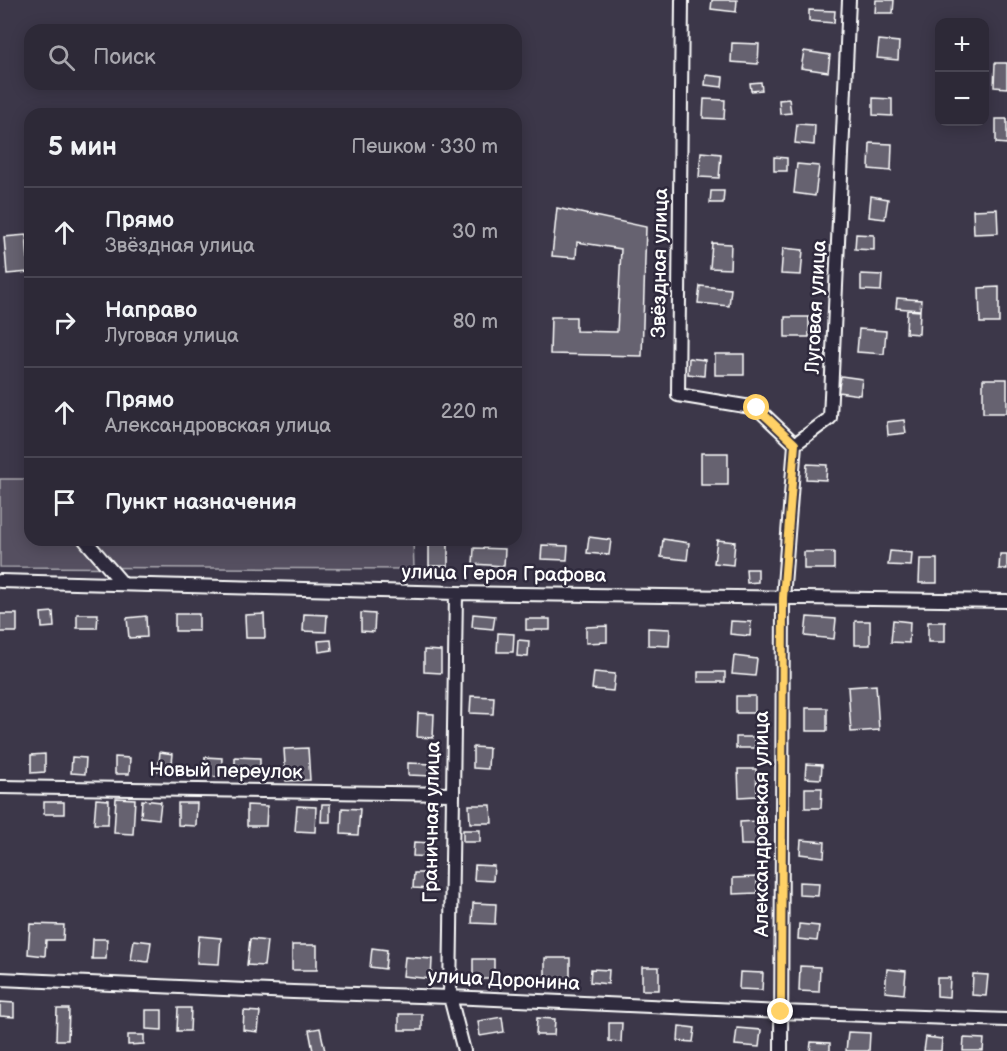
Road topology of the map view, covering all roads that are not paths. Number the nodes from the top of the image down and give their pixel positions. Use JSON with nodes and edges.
{"nodes":[{"id":1,"x":682,"y":0,"type":"edge"},
{"id":2,"x":849,"y":0,"type":"edge"},
{"id":3,"x":795,"y":444,"type":"junction"},
{"id":4,"x":90,"y":546,"type":"edge"},
{"id":5,"x":0,"y":581,"type":"edge"},
{"id":6,"x":123,"y":584,"type":"junction"},
{"id":7,"x":456,"y":592,"type":"junction"},
{"id":8,"x":783,"y":598,"type":"junction"},
{"id":9,"x":1007,"y":601,"type":"edge"},
{"id":10,"x":0,"y":788,"type":"edge"},
{"id":11,"x":452,"y":794,"type":"junction"},
{"id":12,"x":0,"y":979,"type":"edge"},
{"id":13,"x":450,"y":997,"type":"junction"},
{"id":14,"x":781,"y":1012,"type":"junction"},
{"id":15,"x":1007,"y":1020,"type":"edge"},
{"id":16,"x":464,"y":1051,"type":"edge"},
{"id":17,"x":781,"y":1051,"type":"edge"}],
"edges":[{"from":1,"to":3,"type":"street","name":"Звёздная улица"},
{"from":2,"to":3,"type":"street","name":"Луговая улица"},
{"from":3,"to":8,"type":"street"},
{"from":4,"to":6,"type":"street"},
{"from":5,"to":6,"type":"street","name":"улица Героя Графова"},
{"from":6,"to":7,"type":"street","name":"улица Героя Графова"},
{"from":7,"to":8,"type":"street","name":"улица Героя Графова"},
{"from":7,"to":11,"type":"street","name":"Граничная улица"},
{"from":8,"to":9,"type":"street","name":"улица Героя Графова"},
{"from":8,"to":14,"type":"street","name":"Александровская улица"},
{"from":10,"to":11,"type":"street","name":"Новый переулок"},
{"from":11,"to":13,"type":"street","name":"Граничная улица"},
{"from":12,"to":13,"type":"street","name":"улица Доронина"},
{"from":13,"to":14,"type":"street","name":"улица Доронина"},
{"from":13,"to":16,"type":"street","name":"Граничная улица"},
{"from":14,"to":15,"type":"street","name":"улица Доронина"},
{"from":14,"to":17,"type":"street","name":"Александровская улица"}]}
